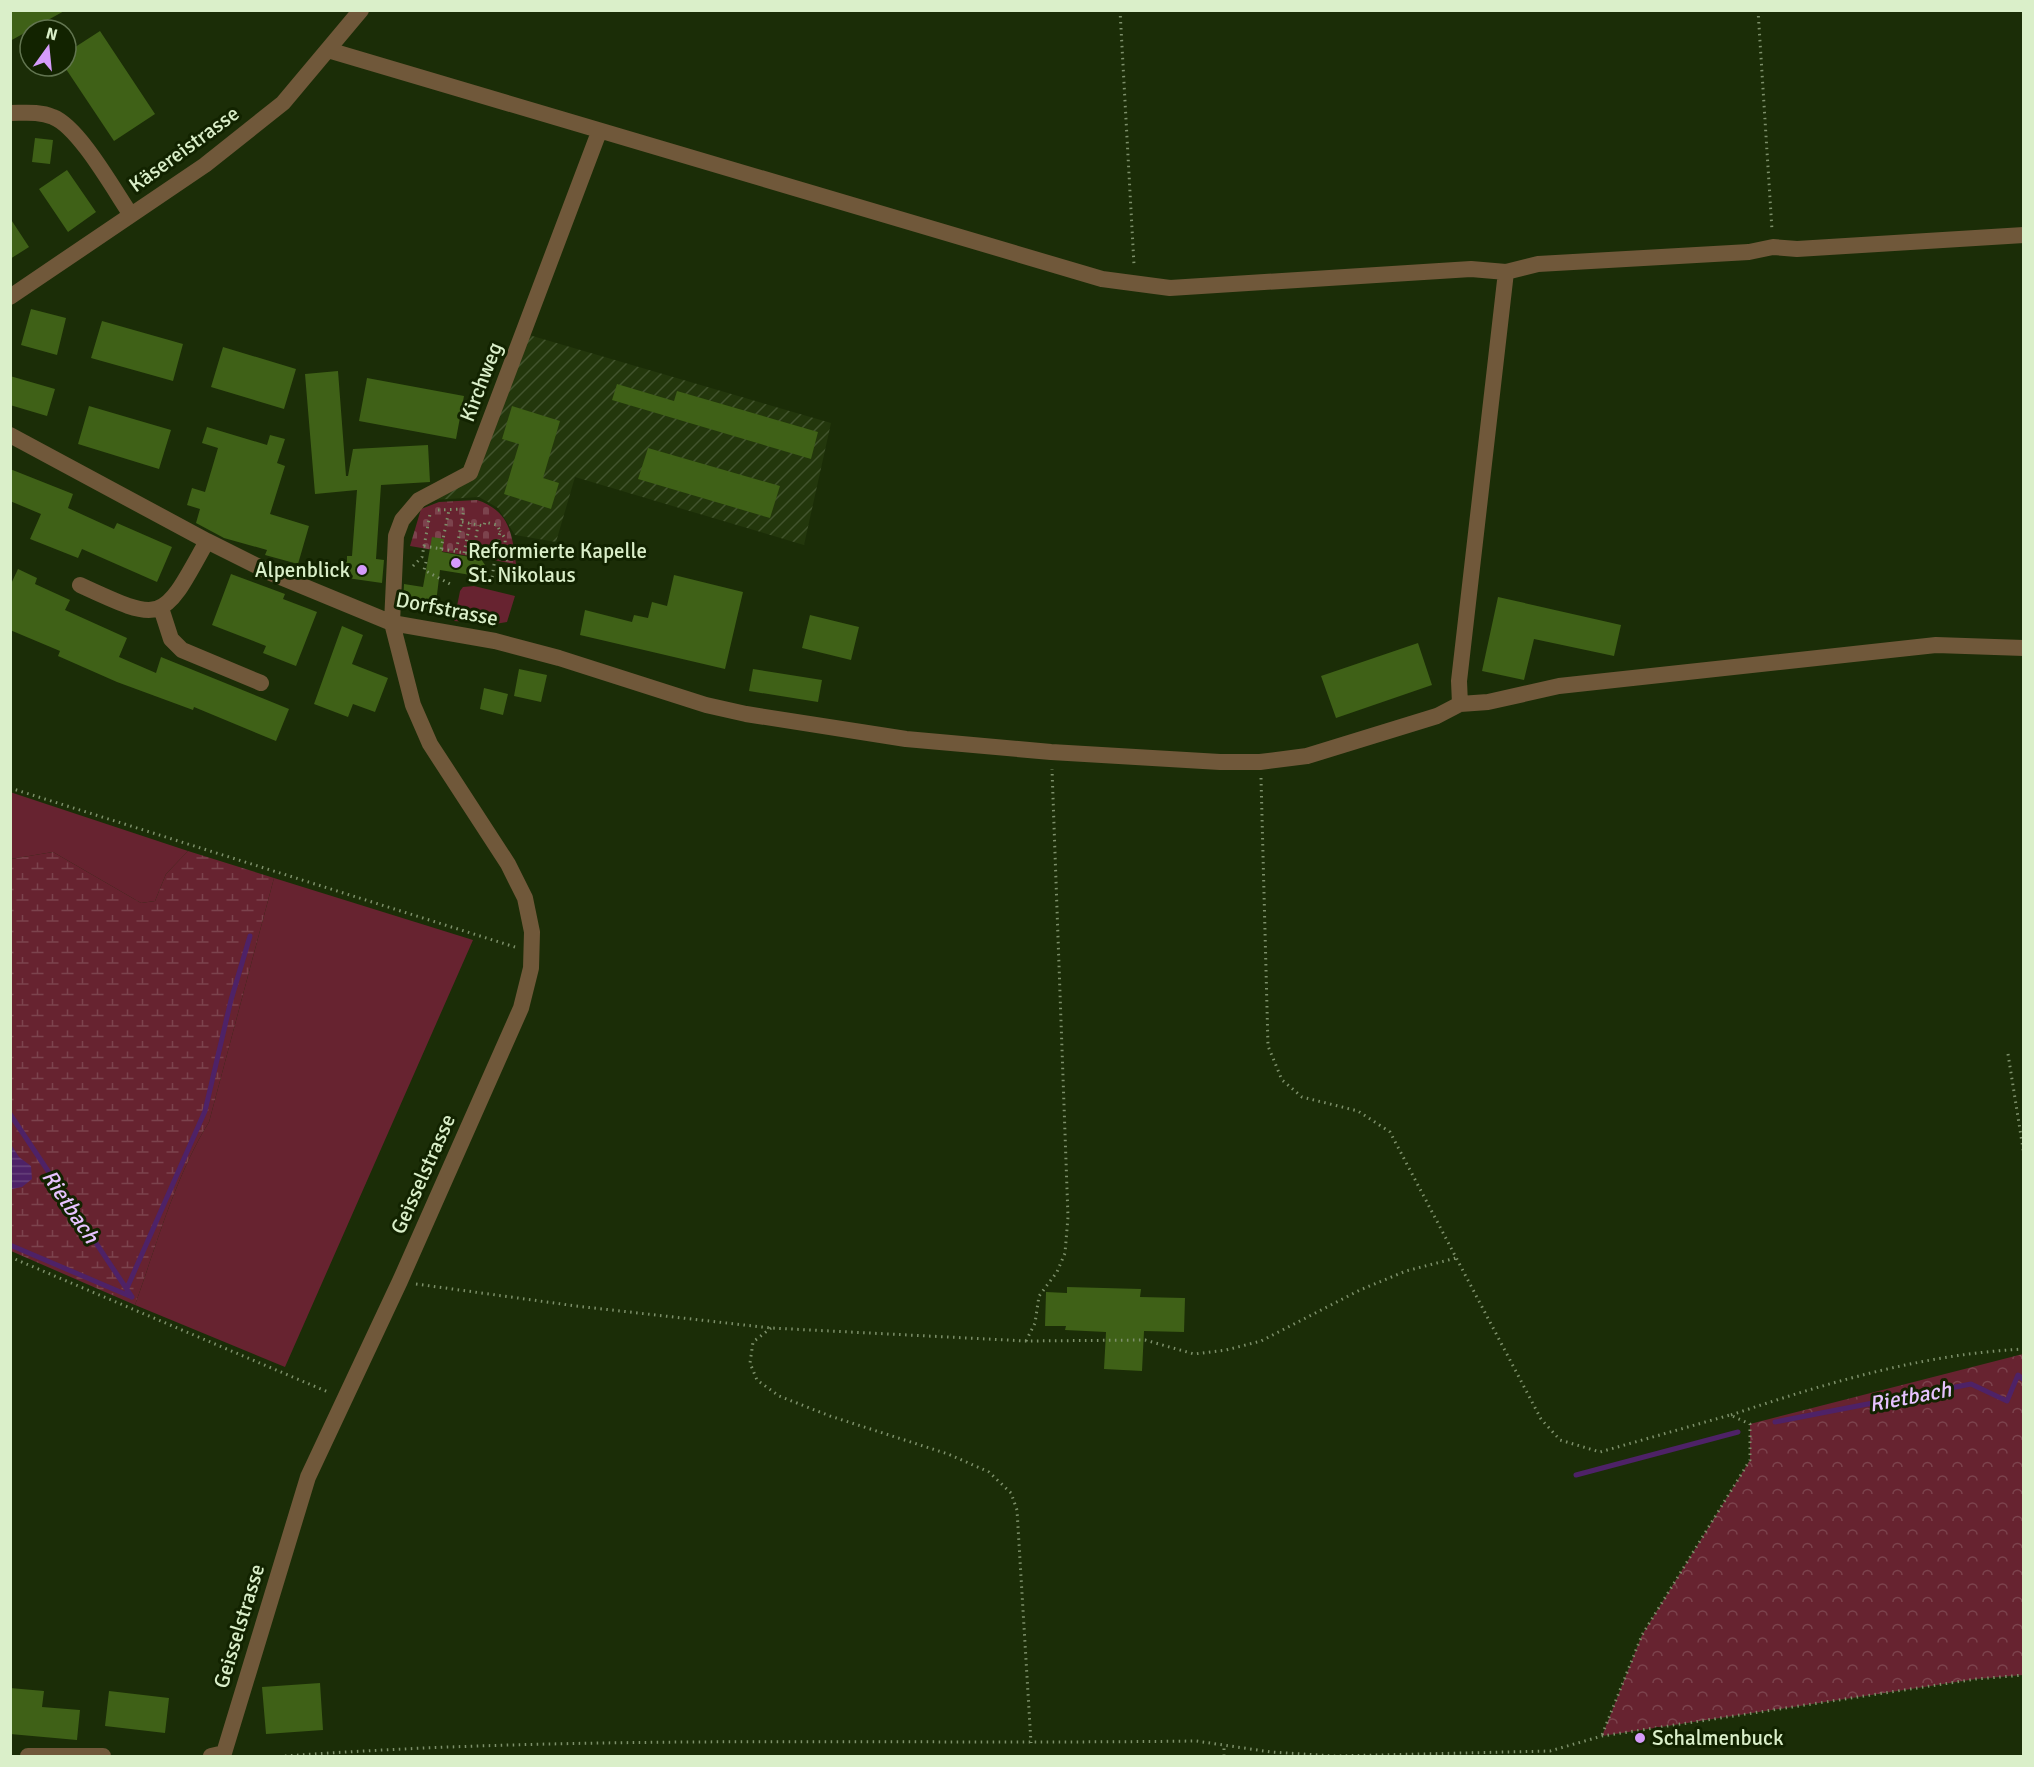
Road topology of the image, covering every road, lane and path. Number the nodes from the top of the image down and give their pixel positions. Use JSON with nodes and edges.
{"nodes":[{"id":1,"x":360,"y":10,"type":"edge"},
{"id":2,"x":1120,"y":10,"type":"edge"},
{"id":3,"x":1758,"y":10,"type":"edge"},
{"id":4,"x":328,"y":50,"type":"junction"},
{"id":5,"x":10,"y":113,"type":"edge"},
{"id":6,"x":599,"y":132,"type":"junction"},
{"id":7,"x":131,"y":215,"type":"junction"},
{"id":8,"x":2024,"y":235,"type":"edge"},
{"id":9,"x":1773,"y":247,"type":"junction"},
{"id":10,"x":1506,"y":272,"type":"junction"},
{"id":11,"x":1135,"y":285,"type":"junction"},
{"id":12,"x":10,"y":297,"type":"edge"},
{"id":13,"x":10,"y":435,"type":"edge"},
{"id":14,"x":449,"y":510,"type":"junction"},
{"id":15,"x":462,"y":522,"type":"junction"},
{"id":16,"x":470,"y":523,"type":"junction"},
{"id":17,"x":478,"y":525,"type":"junction"},
{"id":18,"x":500,"y":531,"type":"junction"},
{"id":19,"x":207,"y":542,"type":"junction"},
{"id":20,"x":424,"y":546,"type":"junction"},
{"id":21,"x":441,"y":549,"type":"junction"},
{"id":22,"x":456,"y":552,"type":"junction"},
{"id":23,"x":464,"y":553,"type":"junction"},
{"id":24,"x":472,"y":555,"type":"junction"},
{"id":25,"x":495,"y":558,"type":"junction"},
{"id":26,"x":424,"y":559,"type":"junction"},
{"id":27,"x":415,"y":564,"type":"dead end"},
{"id":28,"x":450,"y":584,"type":"dead end"},
{"id":29,"x":491,"y":584,"type":"dead end"},
{"id":30,"x":80,"y":585,"type":"dead end"},
{"id":31,"x":161,"y":608,"type":"junction"},
{"id":32,"x":392,"y":622,"type":"junction"},
{"id":33,"x":2024,"y":648,"type":"edge"},
{"id":34,"x":261,"y":683,"type":"dead end"},
{"id":35,"x":1460,"y":704,"type":"junction"},
{"id":36,"x":1052,"y":752,"type":"junction"},
{"id":37,"x":1260,"y":762,"type":"junction"},
{"id":38,"x":10,"y":788,"type":"edge"},
{"id":39,"x":532,"y":952,"type":"junction"},
{"id":40,"x":2008,"y":1054,"type":"dead end"},
{"id":41,"x":2024,"y":1155,"type":"edge"},
{"id":42,"x":10,"y":1257,"type":"edge"},
{"id":43,"x":1457,"y":1258,"type":"junction"},
{"id":44,"x":400,"y":1281,"type":"junction"},
{"id":45,"x":771,"y":1328,"type":"junction"},
{"id":46,"x":1026,"y":1341,"type":"junction"},
{"id":47,"x":2024,"y":1349,"type":"edge"},
{"id":48,"x":344,"y":1399,"type":"junction"},
{"id":49,"x":1730,"y":1415,"type":"junction"},
{"id":50,"x":2024,"y":1675,"type":"edge"},
{"id":51,"x":1602,"y":1736,"type":"junction"},
{"id":52,"x":1031,"y":1743,"type":"junction"},
{"id":53,"x":1224,"y":1745,"type":"junction"},
{"id":54,"x":218,"y":1755,"type":"edge"},
{"id":55,"x":28,"y":1756,"type":"edge"},
{"id":56,"x":103,"y":1756,"type":"edge"},
{"id":57,"x":285,"y":1756,"type":"edge"},
{"id":58,"x":1224,"y":1756,"type":"edge"}],
"edges":[{"from":1,"to":4,"type":"street","name":"Käsereistrasse"},
{"from":2,"to":11,"type":"path"},
{"from":3,"to":9,"type":"path"},
{"from":4,"to":6,"type":"street"},
{"from":4,"to":7,"type":"street","name":"Käsereistrasse"},
{"from":5,"to":7,"type":"street"},
{"from":6,"to":11,"type":"street"},
{"from":6,"to":32,"type":"street","name":"Kirchweg"},
{"from":7,"to":12,"type":"street","name":"Käsereistrasse"},
{"from":8,"to":9,"type":"street"},
{"from":9,"to":10,"type":"street"},
{"from":10,"to":11,"type":"street"},
{"from":10,"to":35,"type":"street"},
{"from":13,"to":19,"type":"street","name":"Dorfstrasse"},
{"from":14,"to":15,"type":"path"},
{"from":14,"to":20,"type":"path"},
{"from":14,"to":21,"type":"path"},
{"from":15,"to":16,"type":"path"},
{"from":15,"to":22,"type":"path"},
{"from":16,"to":17,"type":"path"},
{"from":16,"to":23,"type":"path"},
{"from":17,"to":18,"type":"path"},
{"from":17,"to":24,"type":"path"},
{"from":18,"to":25,"type":"path"},
{"from":18,"to":25,"type":"path"},
{"from":19,"to":31,"type":"street"},
{"from":19,"to":32,"type":"street","name":"Dorfstrasse"},
{"from":20,"to":21,"type":"path"},
{"from":20,"to":26,"type":"path"},
{"from":21,"to":22,"type":"path"},
{"from":22,"to":23,"type":"path"},
{"from":23,"to":24,"type":"path"},
{"from":24,"to":25,"type":"path"},
{"from":25,"to":29,"type":"path"},
{"from":26,"to":27,"type":"path"},
{"from":26,"to":28,"type":"path"},
{"from":30,"to":31,"type":"street"},
{"from":31,"to":34,"type":"street"},
{"from":32,"to":36,"type":"street","name":"Dorfstrasse"},
{"from":32,"to":39,"type":"street","name":"Geisselstrasse"},
{"from":33,"to":35,"type":"street"},
{"from":35,"to":37,"type":"street","name":"Dorfstrasse"},
{"from":36,"to":37,"type":"street","name":"Dorfstrasse"},
{"from":36,"to":46,"type":"path"},
{"from":37,"to":43,"type":"path"},
{"from":38,"to":39,"type":"path"},
{"from":39,"to":44,"type":"street","name":"Geisselstrasse"},
{"from":40,"to":41,"type":"path"},
{"from":42,"to":48,"type":"path"},
{"from":43,"to":46,"type":"path"},
{"from":43,"to":49,"type":"path"},
{"from":44,"to":45,"type":"path"},
{"from":44,"to":48,"type":"street","name":"Geisselstrasse"},
{"from":45,"to":46,"type":"path"},
{"from":45,"to":52,"type":"path"},
{"from":47,"to":49,"type":"path"},
{"from":48,"to":54,"type":"street","name":"Geisselstrasse"},
{"from":49,"to":51,"type":"path"},
{"from":50,"to":51,"type":"path"},
{"from":51,"to":53,"type":"path"},
{"from":52,"to":53,"type":"path"},
{"from":52,"to":57,"type":"path"},
{"from":53,"to":58,"type":"path"},
{"from":55,"to":56,"type":"street"}]}
